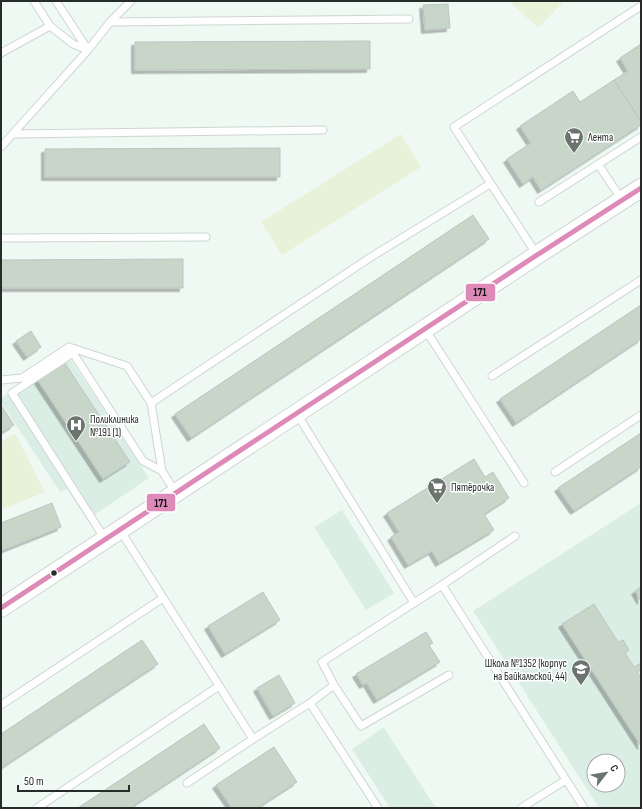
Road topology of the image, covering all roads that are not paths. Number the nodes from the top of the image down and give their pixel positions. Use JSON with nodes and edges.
{"nodes":[{"id":1,"x":34,"y":1,"type":"edge"},
{"id":2,"x":56,"y":1,"type":"edge"},
{"id":3,"x":131,"y":1,"type":"edge"},
{"id":4,"x":641,"y":6,"type":"edge"},
{"id":5,"x":409,"y":19,"type":"dead end"},
{"id":6,"x":110,"y":22,"type":"junction"},
{"id":7,"x":50,"y":26,"type":"junction"},
{"id":8,"x":88,"y":50,"type":"junction"},
{"id":9,"x":1,"y":52,"type":"edge"},
{"id":10,"x":323,"y":130,"type":"dead end"},
{"id":11,"x":13,"y":134,"type":"junction"},
{"id":12,"x":641,"y":137,"type":"edge"},
{"id":13,"x":1,"y":147,"type":"edge"},
{"id":14,"x":598,"y":164,"type":"junction"},
{"id":15,"x":490,"y":184,"type":"junction"},
{"id":16,"x":635,"y":194,"type":"edge"},
{"id":17,"x":539,"y":202,"type":"dead end"},
{"id":18,"x":206,"y":237,"type":"dead end"},
{"id":19,"x":1,"y":238,"type":"edge"},
{"id":20,"x":537,"y":255,"type":"junction"},
{"id":21,"x":641,"y":280,"type":"edge"},
{"id":22,"x":425,"y":329,"type":"junction"},
{"id":23,"x":69,"y":346,"type":"junction"},
{"id":24,"x":73,"y":353,"type":"junction"},
{"id":25,"x":492,"y":376,"type":"dead end"},
{"id":26,"x":1,"y":380,"type":"edge"},
{"id":27,"x":151,"y":403,"type":"junction"},
{"id":28,"x":297,"y":414,"type":"junction"},
{"id":29,"x":641,"y":415,"type":"edge"},
{"id":30,"x":162,"y":472,"type":"junction"},
{"id":31,"x":555,"y":472,"type":"dead end"},
{"id":32,"x":524,"y":483,"type":"dead end"},
{"id":33,"x":176,"y":493,"type":"junction"},
{"id":34,"x":112,"y":535,"type":"junction"},
{"id":35,"x":515,"y":536,"type":"dead end"},
{"id":36,"x":442,"y":585,"type":"junction"},
{"id":37,"x":163,"y":598,"type":"junction"},
{"id":38,"x":414,"y":603,"type":"junction"},
{"id":39,"x":1,"y":608,"type":"edge"},
{"id":40,"x":449,"y":675,"type":"dead end"},
{"id":41,"x":334,"y":685,"type":"junction"},
{"id":42,"x":219,"y":686,"type":"junction"},
{"id":43,"x":310,"y":703,"type":"junction"},
{"id":44,"x":1,"y":705,"type":"edge"},
{"id":45,"x":254,"y":739,"type":"junction"},
{"id":46,"x":566,"y":780,"type":"junction"},
{"id":47,"x":187,"y":783,"type":"dead end"},
{"id":48,"x":37,"y":808,"type":"edge"},
{"id":49,"x":378,"y":808,"type":"edge"},
{"id":50,"x":521,"y":808,"type":"edge"},
{"id":51,"x":584,"y":808,"type":"edge"}],
"edges":[{"from":1,"to":7,"type":"lane"},
{"from":2,"to":8,"type":"lane"},
{"from":3,"to":6,"type":"lane"},
{"from":4,"to":15,"type":"lane"},
{"from":5,"to":6,"type":"lane"},
{"from":6,"to":8,"type":"lane"},
{"from":7,"to":8,"type":"lane"},
{"from":7,"to":9,"type":"lane"},
{"from":8,"to":11,"type":"lane"},
{"from":10,"to":11,"type":"lane"},
{"from":11,"to":13,"type":"lane"},
{"from":12,"to":14,"type":"lane"},
{"from":14,"to":16,"type":"lane"},
{"from":14,"to":17,"type":"lane"},
{"from":15,"to":20,"type":"lane"},
{"from":15,"to":27,"type":"lane"},
{"from":16,"to":20,"type":"street"},
{"from":18,"to":19,"type":"lane"},
{"from":20,"to":22,"type":"street"},
{"from":21,"to":25,"type":"lane"},
{"from":22,"to":28,"type":"street"},
{"from":22,"to":32,"type":"lane"},
{"from":23,"to":24,"type":"lane"},
{"from":23,"to":26,"type":"lane"},
{"from":23,"to":27,"type":"lane"},
{"from":24,"to":30,"type":"lane"},
{"from":24,"to":34,"type":"lane"},
{"from":27,"to":30,"type":"lane"},
{"from":28,"to":33,"type":"street"},
{"from":28,"to":38,"type":"lane"},
{"from":29,"to":31,"type":"lane"},
{"from":30,"to":33,"type":"lane"},
{"from":33,"to":34,"type":"street"},
{"from":34,"to":37,"type":"lane"},
{"from":34,"to":39,"type":"street"},
{"from":35,"to":36,"type":"lane"},
{"from":36,"to":38,"type":"lane"},
{"from":36,"to":46,"type":"lane"},
{"from":37,"to":42,"type":"lane"},
{"from":37,"to":44,"type":"lane"},
{"from":38,"to":41,"type":"lane"},
{"from":40,"to":41,"type":"lane"},
{"from":41,"to":43,"type":"lane"},
{"from":42,"to":45,"type":"lane"},
{"from":42,"to":48,"type":"lane"},
{"from":43,"to":45,"type":"lane"},
{"from":43,"to":49,"type":"lane"},
{"from":45,"to":47,"type":"lane"},
{"from":46,"to":50,"type":"lane"},
{"from":46,"to":51,"type":"lane"}]}
